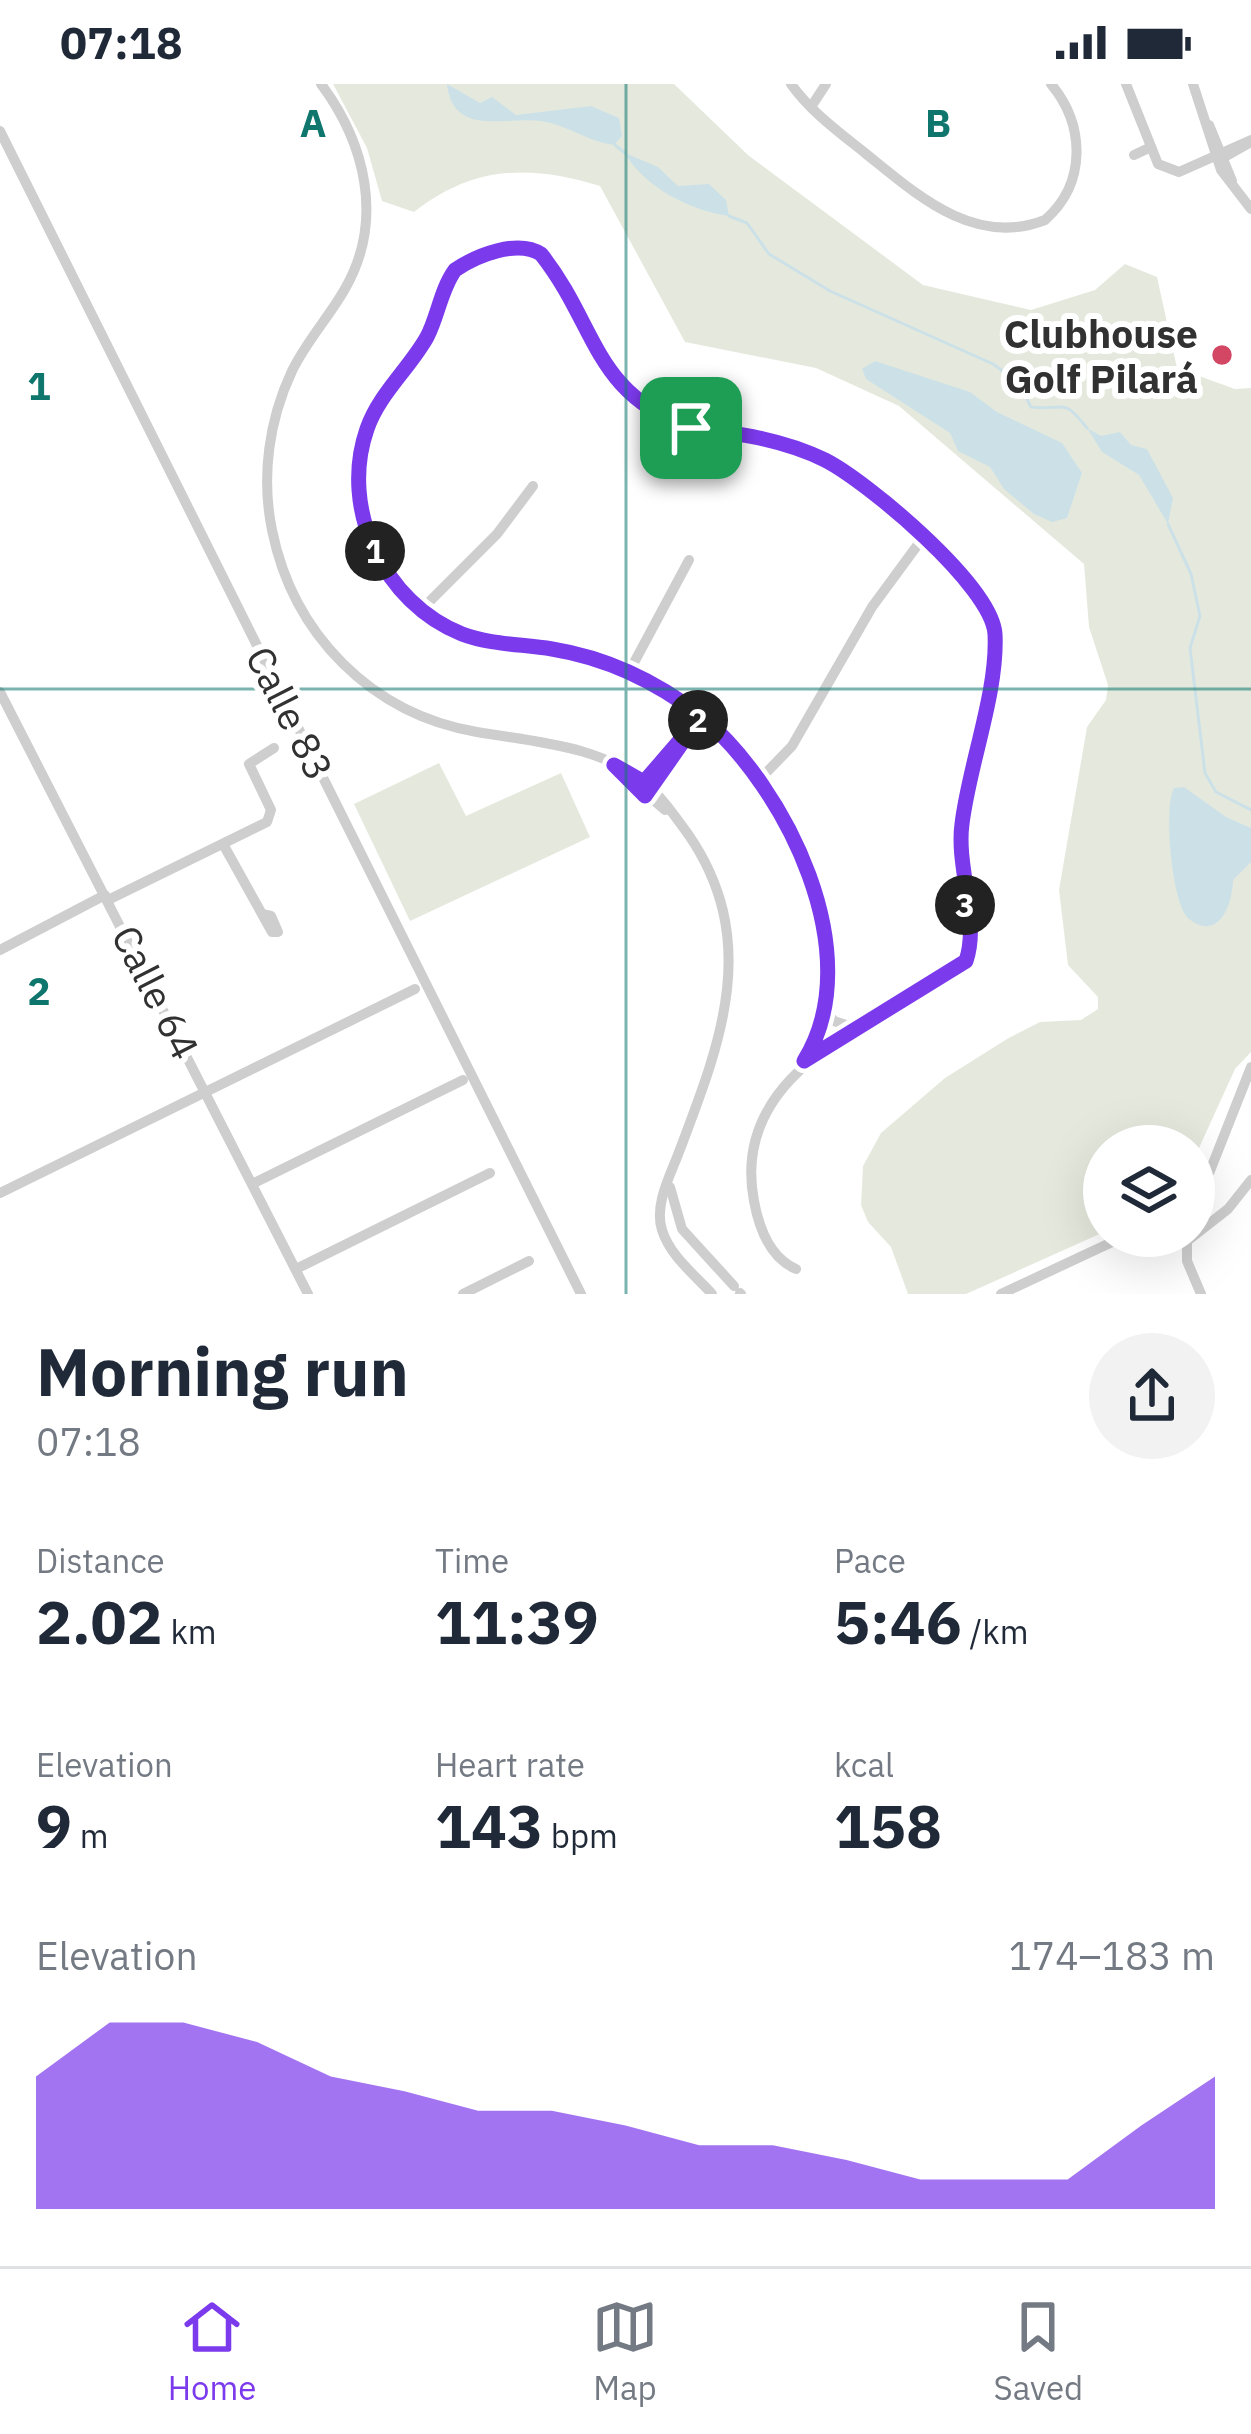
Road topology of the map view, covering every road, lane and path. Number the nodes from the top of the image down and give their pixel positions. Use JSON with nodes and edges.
{"nodes":[{"id":1,"x":321,"y":84,"type":"edge"},
{"id":2,"x":791,"y":84,"type":"edge"},
{"id":3,"x":826,"y":84,"type":"edge"},
{"id":4,"x":1193,"y":84,"type":"edge"},
{"id":5,"x":1054,"y":85,"type":"edge"},
{"id":6,"x":1131,"y":96,"type":"edge"},
{"id":7,"x":811,"y":106,"type":"junction"},
{"id":8,"x":0,"y":131,"type":"edge"},
{"id":9,"x":1251,"y":141,"type":"edge"},
{"id":10,"x":1157,"y":153,"type":"junction"},
{"id":11,"x":1134,"y":155,"type":"dead end"},
{"id":12,"x":1217,"y":157,"type":"junction"},
{"id":13,"x":1251,"y":209,"type":"edge"},
{"id":14,"x":533,"y":486,"type":"dead end"},
{"id":15,"x":922,"y":539,"type":"junction"},
{"id":16,"x":689,"y":560,"type":"dead end"},
{"id":17,"x":422,"y":609,"type":"junction"},
{"id":18,"x":629,"y":672,"type":"junction"},
{"id":19,"x":2,"y":700,"type":"edge"},
{"id":20,"x":701,"y":716,"type":"junction"},
{"id":21,"x":274,"y":748,"type":"dead end"},
{"id":22,"x":762,"y":777,"type":"junction"},
{"id":23,"x":645,"y":789,"type":"junction"},
{"id":24,"x":223,"y":844,"type":"junction"},
{"id":25,"x":106,"y":897,"type":"junction"},
{"id":26,"x":262,"y":914,"type":"dead end"},
{"id":27,"x":0,"y":950,"type":"edge"},
{"id":28,"x":415,"y":988,"type":"dead end"},
{"id":29,"x":823,"y":1009,"type":"junction"},
{"id":30,"x":855,"y":1028,"type":"junction"},
{"id":31,"x":804,"y":1061,"type":"junction"},
{"id":32,"x":1251,"y":1067,"type":"edge"},
{"id":33,"x":463,"y":1080,"type":"dead end"},
{"id":34,"x":207,"y":1092,"type":"junction"},
{"id":35,"x":1215,"y":1158,"type":"edge"},
{"id":36,"x":490,"y":1173,"type":"dead end"},
{"id":37,"x":670,"y":1178,"type":"junction"},
{"id":38,"x":1251,"y":1180,"type":"edge"},
{"id":39,"x":254,"y":1183,"type":"junction"},
{"id":40,"x":0,"y":1193,"type":"edge"},
{"id":41,"x":701,"y":1252,"type":"junction"},
{"id":42,"x":1083,"y":1255,"type":"edge"},
{"id":43,"x":529,"y":1261,"type":"dead end"},
{"id":44,"x":687,"y":1267,"type":"junction"},
{"id":45,"x":296,"y":1269,"type":"junction"},
{"id":46,"x":796,"y":1270,"type":"dead end"},
{"id":47,"x":738,"y":1291,"type":"edge"},
{"id":48,"x":308,"y":1294,"type":"edge"},
{"id":49,"x":463,"y":1294,"type":"edge"},
{"id":50,"x":581,"y":1294,"type":"edge"},
{"id":51,"x":712,"y":1294,"type":"edge"},
{"id":52,"x":1000,"y":1294,"type":"edge"},
{"id":53,"x":1201,"y":1294,"type":"edge"}],
"edges":[{"from":1,"to":23,"type":"street"},
{"from":2,"to":7,"type":"street"},
{"from":3,"to":7,"type":"street"},
{"from":4,"to":12,"type":"street"},
{"from":5,"to":7,"type":"street"},
{"from":6,"to":10,"type":"street"},
{"from":8,"to":50,"type":"street","name":"Calle 83"},
{"from":9,"to":12,"type":"street"},
{"from":10,"to":11,"type":"street"},
{"from":10,"to":12,"type":"street"},
{"from":12,"to":13,"type":"street"},
{"from":14,"to":17,"type":"street"},
{"from":15,"to":17,"type":"street"},
{"from":15,"to":22,"type":"street"},
{"from":15,"to":30,"type":"street"},
{"from":16,"to":18,"type":"street"},
{"from":17,"to":18,"type":"street"},
{"from":18,"to":20,"type":"street"},
{"from":19,"to":25,"type":"street","name":"Calle 64"},
{"from":20,"to":22,"type":"street"},
{"from":20,"to":23,"type":"street"},
{"from":21,"to":24,"type":"street"},
{"from":22,"to":29,"type":"street"},
{"from":23,"to":37,"type":"street"},
{"from":24,"to":25,"type":"street"},
{"from":24,"to":26,"type":"street"},
{"from":25,"to":27,"type":"street"},
{"from":25,"to":34,"type":"street","name":"Calle 64"},
{"from":28,"to":34,"type":"street"},
{"from":29,"to":30,"type":"street"},
{"from":29,"to":31,"type":"street"},
{"from":30,"to":31,"type":"street"},
{"from":31,"to":46,"type":"street"},
{"from":32,"to":35,"type":"street"},
{"from":33,"to":39,"type":"street"},
{"from":34,"to":39,"type":"street","name":"Calle 64"},
{"from":34,"to":40,"type":"street"},
{"from":36,"to":45,"type":"street"},
{"from":37,"to":41,"type":"street"},
{"from":37,"to":44,"type":"street"},
{"from":38,"to":53,"type":"street"},
{"from":39,"to":45,"type":"street","name":"Calle 64"},
{"from":41,"to":44,"type":"street"},
{"from":41,"to":47,"type":"street"},
{"from":42,"to":52,"type":"street"},
{"from":43,"to":49,"type":"street"},
{"from":44,"to":51,"type":"street"},
{"from":45,"to":48,"type":"street","name":"Calle 64"}]}
